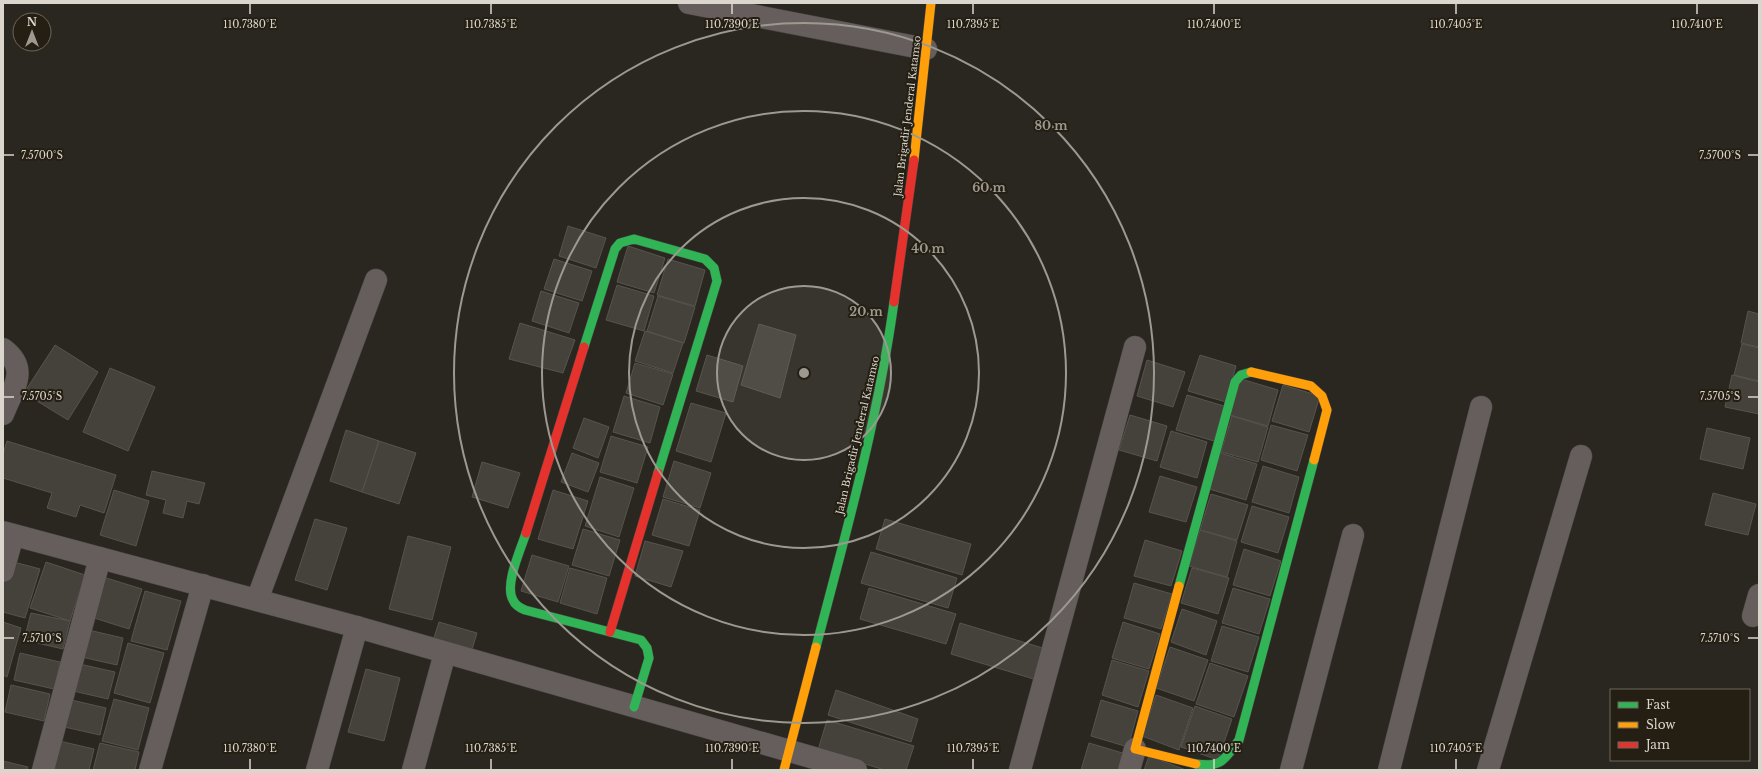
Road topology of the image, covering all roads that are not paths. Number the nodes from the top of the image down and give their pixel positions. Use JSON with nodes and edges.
{"nodes":[{"id":1,"x":689,"y":3,"type":"edge"},
{"id":2,"x":931,"y":3,"type":"edge"},
{"id":3,"x":926,"y":49,"type":"junction"},
{"id":4,"x":376,"y":280,"type":"dead end"},
{"id":5,"x":1135,"y":347,"type":"dead end"},
{"id":6,"x":3,"y":349,"type":"edge"},
{"id":7,"x":1481,"y":407,"type":"dead end"},
{"id":8,"x":3,"y":414,"type":"edge"},
{"id":9,"x":1582,"y":456,"type":"dead end"},
{"id":10,"x":8,"y":534,"type":"edge"},
{"id":11,"x":1353,"y":535,"type":"dead end"},
{"id":12,"x":100,"y":558,"type":"junction"},
{"id":13,"x":3,"y":571,"type":"edge"},
{"id":14,"x":203,"y":585,"type":"junction"},
{"id":15,"x":1759,"y":595,"type":"edge"},
{"id":16,"x":257,"y":600,"type":"junction"},
{"id":17,"x":1753,"y":616,"type":"dead end"},
{"id":18,"x":357,"y":627,"type":"junction"},
{"id":19,"x":610,"y":632,"type":"junction"},
{"id":20,"x":445,"y":653,"type":"junction"},
{"id":21,"x":634,"y":706,"type":"junction"},
{"id":22,"x":1135,"y":749,"type":"junction"},
{"id":23,"x":786,"y":760,"type":"edge"},
{"id":24,"x":43,"y":770,"type":"edge"},
{"id":25,"x":150,"y":770,"type":"edge"},
{"id":26,"x":317,"y":770,"type":"edge"},
{"id":27,"x":413,"y":770,"type":"edge"},
{"id":28,"x":856,"y":770,"type":"edge"},
{"id":29,"x":1020,"y":770,"type":"edge"},
{"id":30,"x":1129,"y":770,"type":"edge"},
{"id":31,"x":1291,"y":770,"type":"edge"},
{"id":32,"x":1390,"y":770,"type":"edge"},
{"id":33,"x":1488,"y":770,"type":"edge"}],
"edges":[{"from":1,"to":3,"type":"street"},
{"from":2,"to":3,"type":"street","name":"Jalan Brigadir Jenderal Katamso"},
{"from":3,"to":23,"type":"street","name":"Jalan Brigadir Jenderal Katamso"},
{"from":4,"to":16,"type":"street"},
{"from":5,"to":29,"type":"street"},
{"from":6,"to":8,"type":"street"},
{"from":7,"to":32,"type":"street"},
{"from":9,"to":33,"type":"street"},
{"from":10,"to":12,"type":"street"},
{"from":10,"to":13,"type":"street"},
{"from":11,"to":31,"type":"street"},
{"from":12,"to":14,"type":"street"},
{"from":12,"to":24,"type":"street"},
{"from":14,"to":16,"type":"street"},
{"from":14,"to":25,"type":"street"},
{"from":15,"to":17,"type":"street"},
{"from":16,"to":18,"type":"street"},
{"from":18,"to":20,"type":"street"},
{"from":18,"to":26,"type":"street"},
{"from":19,"to":19,"type":"street"},
{"from":19,"to":21,"type":"street"},
{"from":20,"to":21,"type":"street"},
{"from":20,"to":27,"type":"street"},
{"from":21,"to":23,"type":"street"},
{"from":22,"to":22,"type":"street"},
{"from":22,"to":30,"type":"street"},
{"from":23,"to":28,"type":"street"}]}
